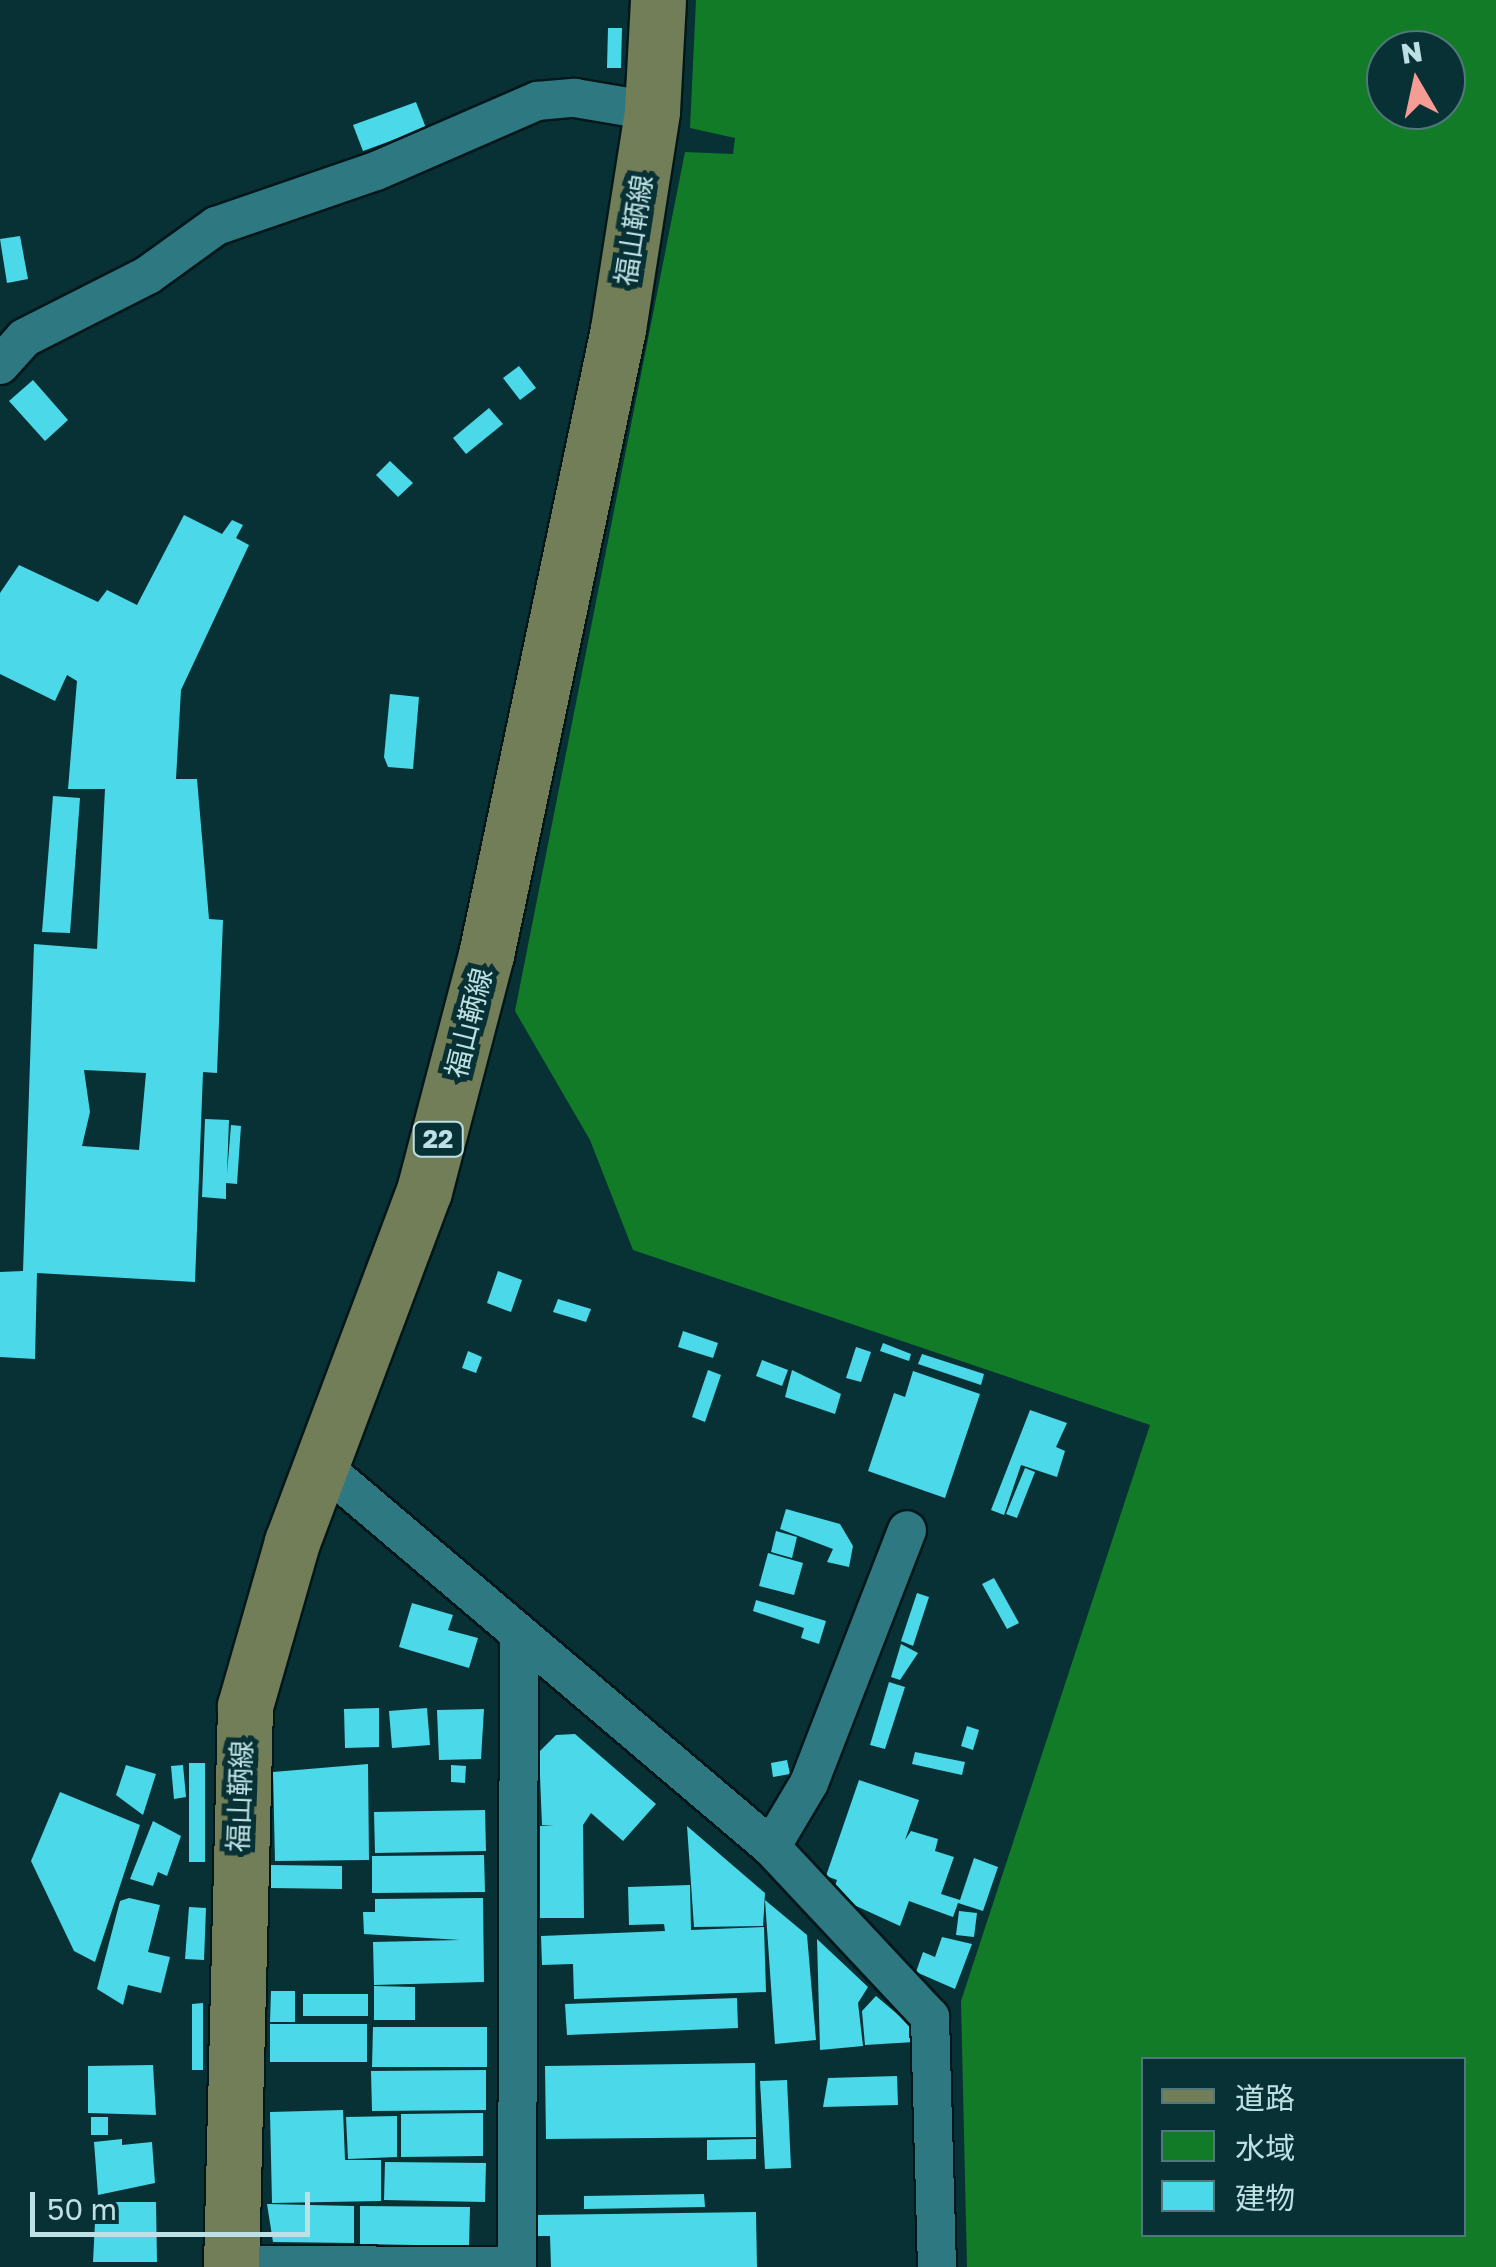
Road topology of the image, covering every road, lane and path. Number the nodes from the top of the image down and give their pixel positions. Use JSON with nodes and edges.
{"nodes":[{"id":1,"x":658,"y":0,"type":"edge"},
{"id":2,"x":652,"y":111,"type":"junction"},
{"id":3,"x":0,"y":365,"type":"edge"},
{"id":4,"x":322,"y":1466,"type":"junction"},
{"id":5,"x":906,"y":1530,"type":"dead end"},
{"id":6,"x":519,"y":1638,"type":"junction"},
{"id":7,"x":771,"y":1847,"type":"junction"},
{"id":8,"x":231,"y":2266,"type":"edge"},
{"id":9,"x":517,"y":2266,"type":"edge"},
{"id":10,"x":937,"y":2267,"type":"edge"}],
"edges":[{"from":1,"to":2,"type":"main road","name":"福山鞆線","number":"22"},
{"from":2,"to":3,"type":"street"},
{"from":2,"to":4,"type":"main road","name":"福山鞆線","number":"22"},
{"from":4,"to":6,"type":"street"},
{"from":4,"to":8,"type":"main road","name":"福山鞆線","number":"22"},
{"from":5,"to":7,"type":"street"},
{"from":6,"to":7,"type":"street"},
{"from":6,"to":9,"type":"street"},
{"from":7,"to":10,"type":"street"},
{"from":8,"to":9,"type":"street"}]}
